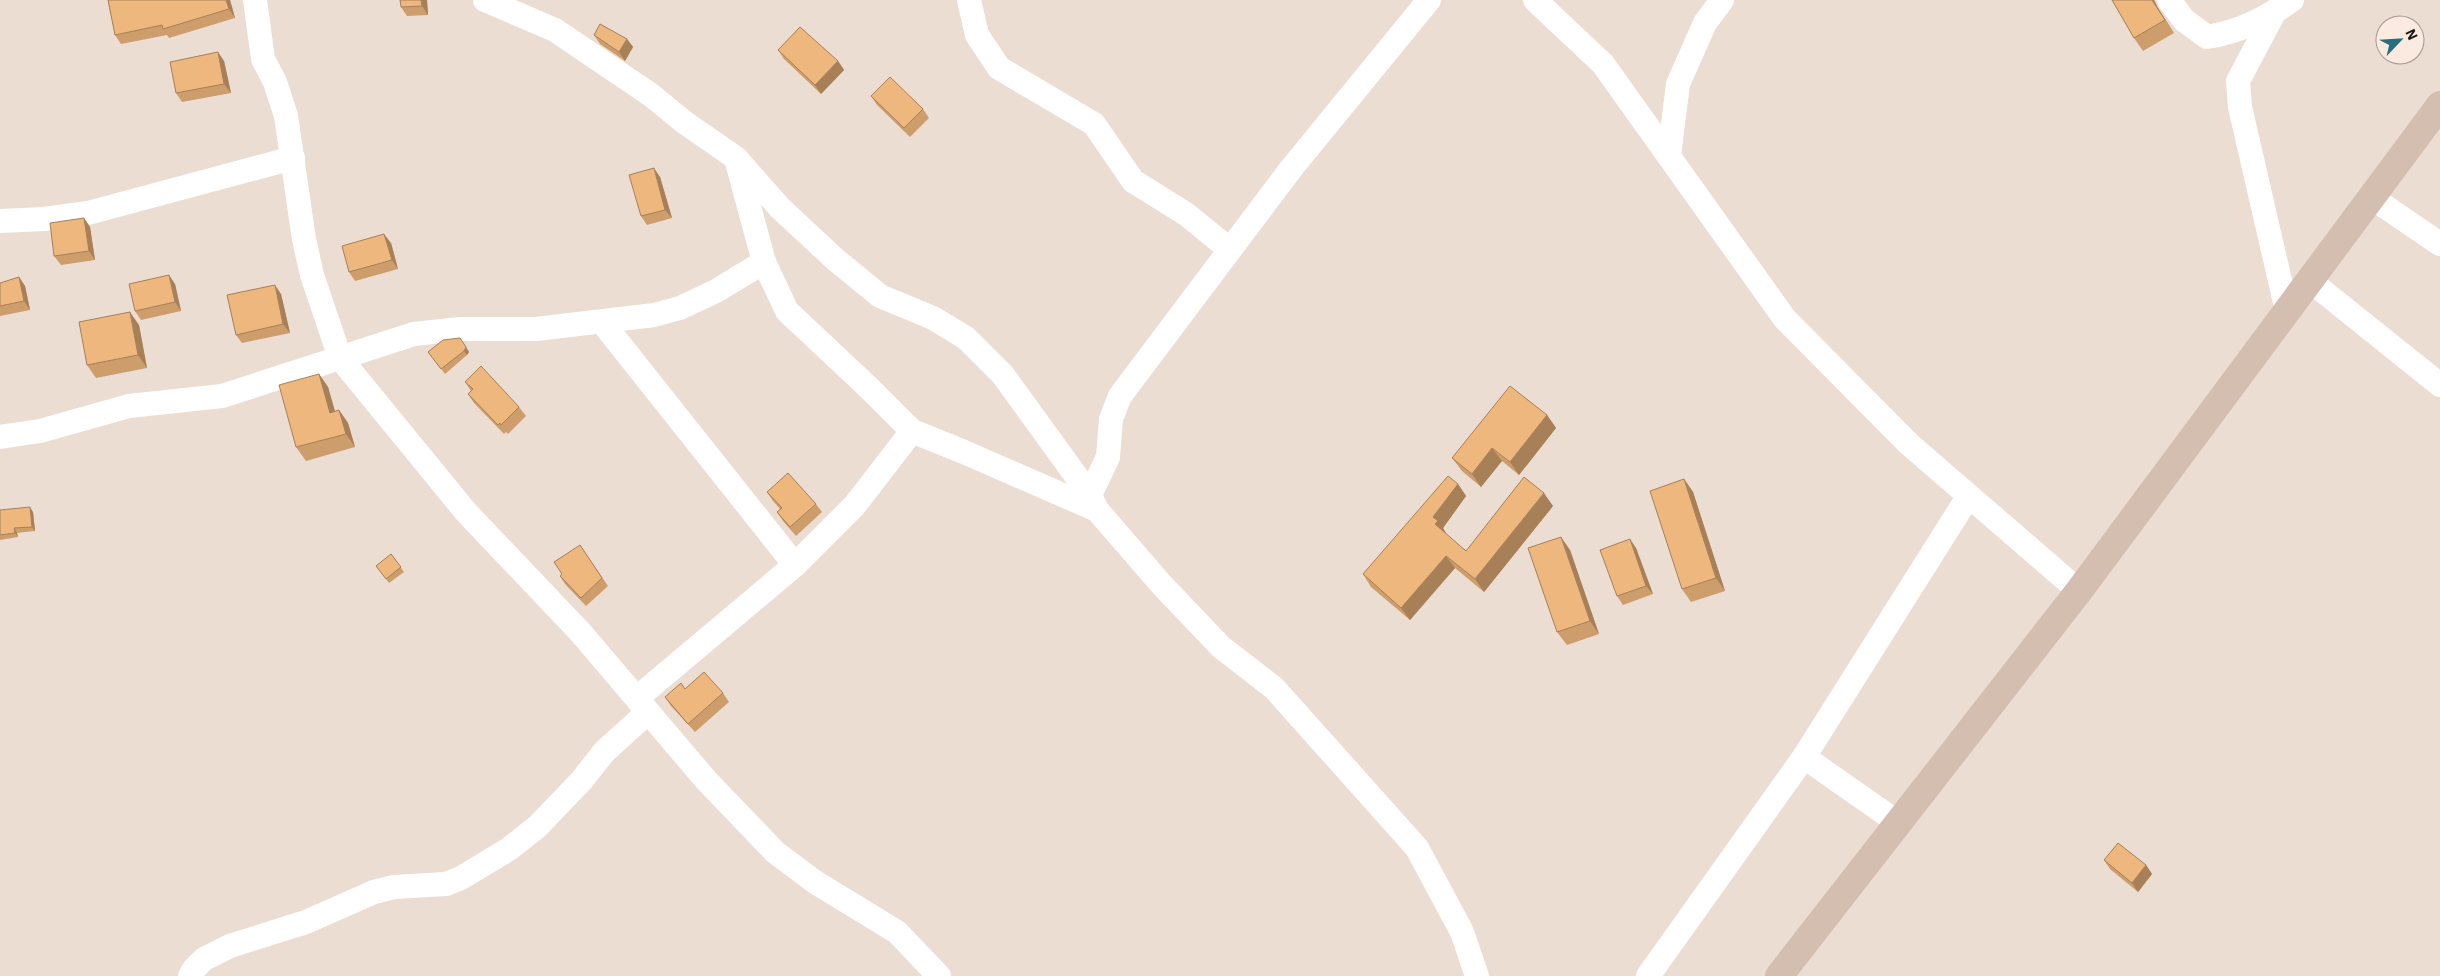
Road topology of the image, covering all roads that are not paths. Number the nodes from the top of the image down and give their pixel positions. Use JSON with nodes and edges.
{"nodes":[{"id":1,"x":254,"y":0,"type":"edge"},
{"id":2,"x":485,"y":0,"type":"edge"},
{"id":3,"x":969,"y":0,"type":"edge"},
{"id":4,"x":1429,"y":0,"type":"edge"},
{"id":5,"x":1535,"y":0,"type":"edge"},
{"id":6,"x":1722,"y":0,"type":"edge"},
{"id":7,"x":2169,"y":0,"type":"edge"},
{"id":8,"x":2283,"y":6,"type":"edge"},
{"id":9,"x":2440,"y":105,"type":"edge"},
{"id":10,"x":1669,"y":156,"type":"junction"},
{"id":11,"x":293,"y":158,"type":"junction"},
{"id":12,"x":736,"y":158,"type":"junction"},
{"id":13,"x":2371,"y":197,"type":"junction"},
{"id":14,"x":0,"y":221,"type":"edge"},
{"id":15,"x":2440,"y":244,"type":"edge"},
{"id":16,"x":1229,"y":249,"type":"junction"},
{"id":17,"x":764,"y":262,"type":"junction"},
{"id":18,"x":2309,"y":280,"type":"junction"},
{"id":19,"x":2287,"y":311,"type":"junction"},
{"id":20,"x":602,"y":322,"type":"junction"},
{"id":21,"x":340,"y":358,"type":"junction"},
{"id":22,"x":2440,"y":385,"type":"edge"},
{"id":23,"x":912,"y":431,"type":"junction"},
{"id":24,"x":0,"y":437,"type":"edge"},
{"id":25,"x":1968,"y":498,"type":"junction"},
{"id":26,"x":1094,"y":503,"type":"junction"},
{"id":27,"x":795,"y":565,"type":"junction"},
{"id":28,"x":2079,"y":591,"type":"junction"},
{"id":29,"x":642,"y":705,"type":"junction"},
{"id":30,"x":1804,"y":757,"type":"junction"},
{"id":31,"x":1897,"y":822,"type":"junction"},
{"id":32,"x":190,"y":976,"type":"edge"},
{"id":33,"x":938,"y":976,"type":"edge"},
{"id":34,"x":1477,"y":976,"type":"edge"},
{"id":35,"x":1648,"y":976,"type":"edge"},
{"id":36,"x":1779,"y":976,"type":"edge"}],
"edges":[{"from":1,"to":11,"type":"street"},
{"from":2,"to":12,"type":"street"},
{"from":3,"to":16,"type":"street"},
{"from":4,"to":16,"type":"street"},
{"from":5,"to":10,"type":"street"},
{"from":6,"to":10,"type":"street"},
{"from":7,"to":8,"type":"street"},
{"from":8,"to":19,"type":"street"},
{"from":9,"to":13,"type":"main road"},
{"from":10,"to":25,"type":"street"},
{"from":11,"to":14,"type":"street"},
{"from":11,"to":21,"type":"street"},
{"from":12,"to":17,"type":"street"},
{"from":12,"to":26,"type":"street"},
{"from":13,"to":15,"type":"street"},
{"from":13,"to":18,"type":"main road"},
{"from":16,"to":26,"type":"street"},
{"from":17,"to":20,"type":"street"},
{"from":17,"to":23,"type":"street"},
{"from":18,"to":19,"type":"main road"},
{"from":18,"to":22,"type":"street"},
{"from":19,"to":28,"type":"main road"},
{"from":20,"to":21,"type":"street"},
{"from":20,"to":27,"type":"street"},
{"from":21,"to":24,"type":"street"},
{"from":21,"to":29,"type":"street"},
{"from":23,"to":26,"type":"street"},
{"from":23,"to":27,"type":"street"},
{"from":25,"to":28,"type":"street"},
{"from":25,"to":30,"type":"street"},
{"from":26,"to":34,"type":"street"},
{"from":27,"to":29,"type":"street"},
{"from":28,"to":31,"type":"main road"},
{"from":29,"to":32,"type":"street"},
{"from":29,"to":33,"type":"street"},
{"from":30,"to":31,"type":"street"},
{"from":30,"to":35,"type":"street"},
{"from":31,"to":36,"type":"main road"}]}
